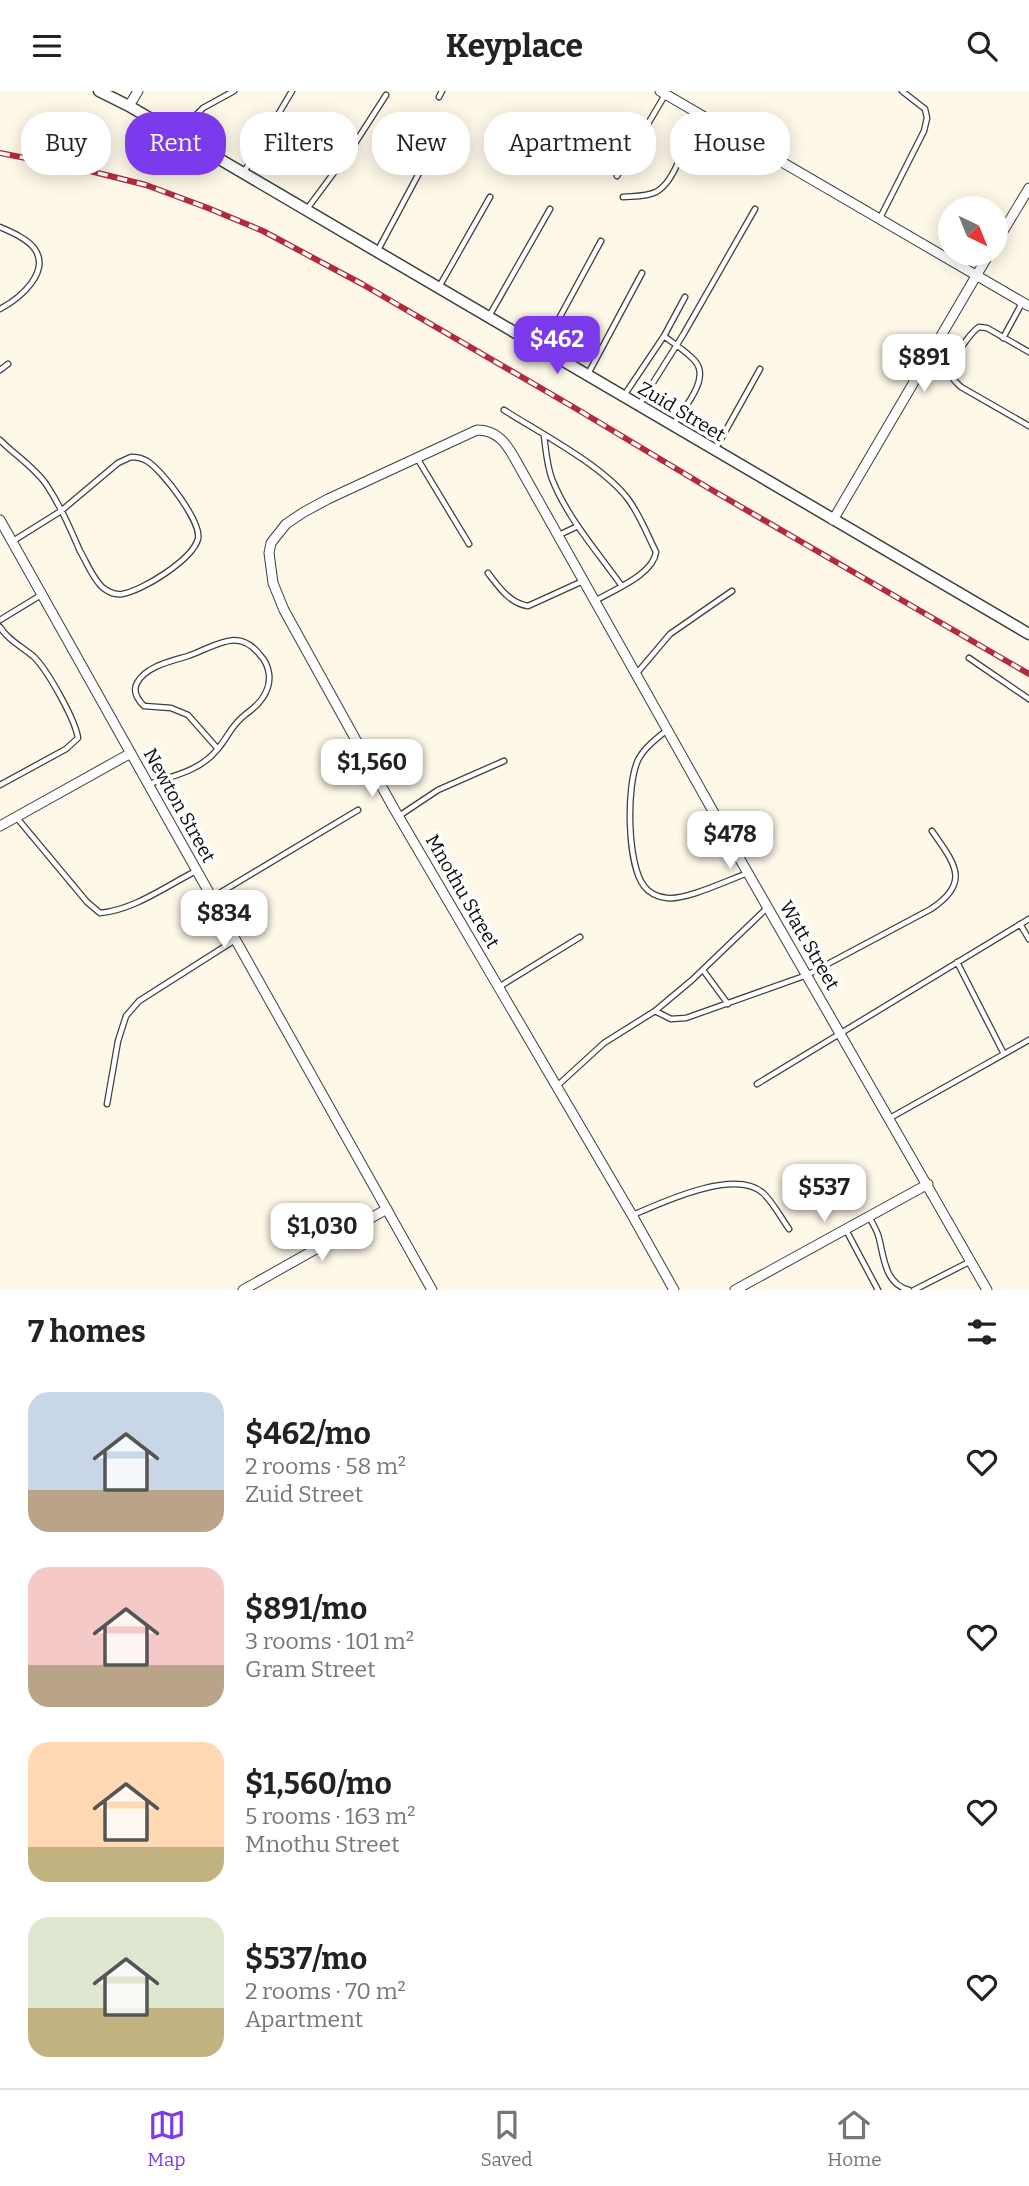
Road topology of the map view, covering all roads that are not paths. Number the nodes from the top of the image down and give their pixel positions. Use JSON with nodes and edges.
{"nodes":[{"id":1,"x":99,"y":91,"type":"edge"},
{"id":2,"x":138,"y":91,"type":"edge"},
{"id":3,"x":234,"y":91,"type":"edge"},
{"id":4,"x":292,"y":91,"type":"edge"},
{"id":5,"x":442,"y":91,"type":"edge"},
{"id":6,"x":902,"y":91,"type":"edge"},
{"id":7,"x":663,"y":93,"type":"edge"},
{"id":8,"x":386,"y":95,"type":"dead end"},
{"id":9,"x":439,"y":97,"type":"dead end"},
{"id":10,"x":129,"y":107,"type":"junction"},
{"id":11,"x":693,"y":110,"type":"junction"},
{"id":12,"x":138,"y":112,"type":"edge"},
{"id":13,"x":199,"y":112,"type":"edge"},
{"id":14,"x":280,"y":112,"type":"edge"},
{"id":15,"x":245,"y":175,"type":"edge"},
{"id":16,"x":418,"y":175,"type":"edge"},
{"id":17,"x":617,"y":176,"type":"dead end"},
{"id":18,"x":1029,"y":188,"type":"edge"},
{"id":19,"x":490,"y":197,"type":"dead end"},
{"id":20,"x":623,"y":197,"type":"dead end"},
{"id":21,"x":550,"y":209,"type":"dead end"},
{"id":22,"x":755,"y":209,"type":"dead end"},
{"id":23,"x":305,"y":211,"type":"junction"},
{"id":24,"x":879,"y":219,"type":"junction"},
{"id":25,"x":1008,"y":223,"type":"edge"},
{"id":26,"x":0,"y":227,"type":"edge"},
{"id":27,"x":601,"y":241,"type":"dead end"},
{"id":28,"x":376,"y":253,"type":"junction"},
{"id":29,"x":982,"y":266,"type":"edge"},
{"id":30,"x":642,"y":273,"type":"dead end"},
{"id":31,"x":976,"y":276,"type":"junction"},
{"id":32,"x":438,"y":289,"type":"junction"},
{"id":33,"x":685,"y":297,"type":"dead end"},
{"id":34,"x":1026,"y":304,"type":"edge"},
{"id":35,"x":0,"y":309,"type":"edge"},
{"id":36,"x":488,"y":318,"type":"junction"},
{"id":37,"x":664,"y":337,"type":"junction"},
{"id":38,"x":1003,"y":338,"type":"junction"},
{"id":39,"x":676,"y":346,"type":"junction"},
{"id":40,"x":542,"y":349,"type":"junction"},
{"id":41,"x":1029,"y":352,"type":"edge"},
{"id":42,"x":8,"y":364,"type":"dead end"},
{"id":43,"x":760,"y":369,"type":"dead end"},
{"id":44,"x":0,"y":370,"type":"edge"},
{"id":45,"x":587,"y":375,"type":"junction"},
{"id":46,"x":623,"y":397,"type":"junction"},
{"id":47,"x":638,"y":405,"type":"junction"},
{"id":48,"x":504,"y":410,"type":"dead end"},
{"id":49,"x":673,"y":426,"type":"junction"},
{"id":50,"x":1029,"y":426,"type":"edge"},
{"id":51,"x":497,"y":435,"type":"joint"},
{"id":52,"x":544,"y":435,"type":"junction"},
{"id":53,"x":0,"y":440,"type":"edge"},
{"id":54,"x":715,"y":451,"type":"junction"},
{"id":55,"x":416,"y":457,"type":"junction"},
{"id":56,"x":61,"y":511,"type":"junction"},
{"id":57,"x":0,"y":520,"type":"edge"},
{"id":58,"x":833,"y":520,"type":"junction"},
{"id":59,"x":578,"y":526,"type":"junction"},
{"id":60,"x":559,"y":536,"type":"junction"},
{"id":61,"x":12,"y":542,"type":"junction"},
{"id":62,"x":469,"y":544,"type":"dead end"},
{"id":63,"x":488,"y":573,"type":"dead end"},
{"id":64,"x":584,"y":580,"type":"junction"},
{"id":65,"x":621,"y":586,"type":"junction"},
{"id":66,"x":733,"y":591,"type":"dead end"},
{"id":67,"x":41,"y":595,"type":"junction"},
{"id":68,"x":595,"y":601,"type":"junction"},
{"id":69,"x":0,"y":619,"type":"edge"},
{"id":70,"x":0,"y":627,"type":"edge"},
{"id":71,"x":1029,"y":634,"type":"edge"},
{"id":72,"x":969,"y":658,"type":"dead end"},
{"id":73,"x":637,"y":674,"type":"junction"},
{"id":74,"x":1029,"y":699,"type":"edge"},
{"id":75,"x":667,"y":729,"type":"junction"},
{"id":76,"x":218,"y":749,"type":"junction"},
{"id":77,"x":131,"y":753,"type":"junction"},
{"id":78,"x":504,"y":761,"type":"dead end"},
{"id":79,"x":0,"y":785,"type":"edge"},
{"id":80,"x":149,"y":785,"type":"junction"},
{"id":81,"x":358,"y":810,"type":"dead end"},
{"id":82,"x":399,"y":816,"type":"junction"},
{"id":83,"x":16,"y":817,"type":"junction"},
{"id":84,"x":0,"y":826,"type":"edge"},
{"id":85,"x":932,"y":831,"type":"dead end"},
{"id":86,"x":197,"y":871,"type":"junction"},
{"id":87,"x":748,"y":873,"type":"junction"},
{"id":88,"x":212,"y":898,"type":"junction"},
{"id":89,"x":768,"y":907,"type":"junction"},
{"id":90,"x":1029,"y":919,"type":"edge"},
{"id":91,"x":1020,"y":924,"type":"junction"},
{"id":92,"x":580,"y":937,"type":"dead end"},
{"id":93,"x":235,"y":939,"type":"junction"},
{"id":94,"x":1029,"y":939,"type":"edge"},
{"id":95,"x":957,"y":963,"type":"junction"},
{"id":96,"x":703,"y":969,"type":"junction"},
{"id":97,"x":807,"y":975,"type":"junction"},
{"id":98,"x":499,"y":987,"type":"junction"},
{"id":99,"x":728,"y":1004,"type":"junction"},
{"id":100,"x":655,"y":1011,"type":"junction"},
{"id":101,"x":840,"y":1032,"type":"junction"},
{"id":102,"x":1029,"y":1040,"type":"edge"},
{"id":103,"x":1004,"y":1054,"type":"junction"},
{"id":104,"x":757,"y":1084,"type":"dead end"},
{"id":105,"x":556,"y":1086,"type":"junction"},
{"id":106,"x":107,"y":1104,"type":"dead end"},
{"id":107,"x":890,"y":1118,"type":"junction"},
{"id":108,"x":928,"y":1184,"type":"junction"},
{"id":109,"x":387,"y":1209,"type":"junction"},
{"id":110,"x":632,"y":1215,"type":"junction"},
{"id":111,"x":869,"y":1216,"type":"junction"},
{"id":112,"x":789,"y":1229,"type":"dead end"},
{"id":113,"x":846,"y":1229,"type":"junction"},
{"id":114,"x":971,"y":1261,"type":"junction"},
{"id":115,"x":243,"y":1290,"type":"edge"},
{"id":116,"x":432,"y":1290,"type":"edge"},
{"id":117,"x":674,"y":1290,"type":"edge"},
{"id":118,"x":734,"y":1290,"type":"edge"},
{"id":119,"x":878,"y":1290,"type":"edge"},
{"id":120,"x":909,"y":1290,"type":"edge"},
{"id":121,"x":914,"y":1290,"type":"edge"},
{"id":122,"x":987,"y":1290,"type":"edge"}],
"edges":[{"from":1,"to":10,"type":"street","name":"Zuid Street"},
{"from":2,"to":10,"type":"street"},
{"from":3,"to":13,"type":"lane"},
{"from":4,"to":14,"type":"lane"},
{"from":5,"to":9,"type":"lane"},
{"from":6,"to":24,"type":"lane"},
{"from":7,"to":11,"type":"street"},
{"from":7,"to":17,"type":"lane"},
{"from":8,"to":23,"type":"lane"},
{"from":10,"to":12,"type":"street","name":"Zuid Street"},
{"from":11,"to":20,"type":"lane"},
{"from":11,"to":24,"type":"street"},
{"from":15,"to":23,"type":"street","name":"Zuid Street"},
{"from":16,"to":28,"type":"lane"},
{"from":18,"to":25,"type":"street"},
{"from":19,"to":32,"type":"lane"},
{"from":21,"to":36,"type":"lane"},
{"from":22,"to":39,"type":"lane"},
{"from":23,"to":28,"type":"street","name":"Zuid Street"},
{"from":24,"to":31,"type":"street"},
{"from":26,"to":35,"type":"lane"},
{"from":27,"to":40,"type":"lane"},
{"from":28,"to":32,"type":"street","name":"Zuid Street"},
{"from":29,"to":31,"type":"street"},
{"from":30,"to":45,"type":"lane"},
{"from":31,"to":34,"type":"street"},
{"from":31,"to":58,"type":"street"},
{"from":32,"to":36,"type":"street","name":"Zuid Street"},
{"from":33,"to":37,"type":"lane"},
{"from":34,"to":38,"type":"lane"},
{"from":36,"to":40,"type":"street","name":"Zuid Street"},
{"from":37,"to":39,"type":"lane"},
{"from":37,"to":46,"type":"lane"},
{"from":38,"to":41,"type":"lane"},
{"from":38,"to":50,"type":"lane"},
{"from":39,"to":47,"type":"lane"},
{"from":39,"to":49,"type":"lane"},
{"from":40,"to":45,"type":"street","name":"Zuid Street"},
{"from":42,"to":44,"type":"lane"},
{"from":43,"to":54,"type":"lane"},
{"from":45,"to":46,"type":"street","name":"Zuid Street"},
{"from":46,"to":47,"type":"street","name":"Zuid Street"},
{"from":47,"to":49,"type":"street","name":"Zuid Street"},
{"from":48,"to":52,"type":"lane"},
{"from":49,"to":54,"type":"street","name":"Zuid Street"},
{"from":51,"to":55,"type":"street","name":"Mnothu Street"},
{"from":51,"to":60,"type":"street","name":"Watt Street"},
{"from":52,"to":59,"type":"lane"},
{"from":52,"to":65,"type":"lane"},
{"from":53,"to":56,"type":"lane"},
{"from":54,"to":58,"type":"street","name":"Zuid Street"},
{"from":55,"to":62,"type":"lane"},
{"from":55,"to":82,"type":"street","name":"Mnothu Street"},
{"from":56,"to":56,"type":"lane"},
{"from":56,"to":61,"type":"lane"},
{"from":57,"to":61,"type":"street","name":"Newton Street"},
{"from":58,"to":71,"type":"street","name":"Zuid Street"},
{"from":59,"to":60,"type":"lane"},
{"from":59,"to":65,"type":"lane"},
{"from":60,"to":64,"type":"street","name":"Watt Street"},
{"from":61,"to":67,"type":"street","name":"Newton Street"},
{"from":63,"to":64,"type":"lane"},
{"from":64,"to":68,"type":"street","name":"Watt Street"},
{"from":65,"to":68,"type":"lane"},
{"from":66,"to":73,"type":"lane"},
{"from":67,"to":69,"type":"lane"},
{"from":67,"to":77,"type":"street","name":"Newton Street"},
{"from":68,"to":73,"type":"street","name":"Watt Street"},
{"from":70,"to":79,"type":"lane"},
{"from":72,"to":74,"type":"lane"},
{"from":73,"to":75,"type":"street","name":"Watt Street"},
{"from":75,"to":87,"type":"street","name":"Watt Street"},
{"from":75,"to":87,"type":"lane"},
{"from":76,"to":76,"type":"lane"},
{"from":76,"to":80,"type":"lane"},
{"from":77,"to":80,"type":"street","name":"Newton Street"},
{"from":77,"to":83,"type":"street"},
{"from":78,"to":82,"type":"lane"},
{"from":80,"to":86,"type":"street","name":"Newton Street"},
{"from":81,"to":88,"type":"lane"},
{"from":82,"to":98,"type":"street","name":"Mnothu Street"},
{"from":83,"to":84,"type":"street"},
{"from":83,"to":86,"type":"lane"},
{"from":85,"to":97,"type":"lane"},
{"from":86,"to":88,"type":"street","name":"Newton Street"},
{"from":87,"to":89,"type":"street","name":"Watt Street"},
{"from":88,"to":93,"type":"street","name":"Newton Street"},
{"from":89,"to":96,"type":"lane"},
{"from":89,"to":97,"type":"street","name":"Watt Street"},
{"from":90,"to":91,"type":"lane"},
{"from":91,"to":94,"type":"lane"},
{"from":91,"to":95,"type":"lane"},
{"from":92,"to":98,"type":"lane"},
{"from":93,"to":106,"type":"lane"},
{"from":93,"to":109,"type":"street","name":"Newton Street"},
{"from":95,"to":101,"type":"lane"},
{"from":95,"to":103,"type":"lane"},
{"from":96,"to":99,"type":"lane"},
{"from":96,"to":100,"type":"lane"},
{"from":97,"to":99,"type":"lane"},
{"from":97,"to":101,"type":"street","name":"Watt Street"},
{"from":98,"to":105,"type":"street","name":"Mnothu Street"},
{"from":99,"to":100,"type":"lane"},
{"from":100,"to":105,"type":"lane"},
{"from":101,"to":104,"type":"lane"},
{"from":101,"to":107,"type":"street","name":"Watt Street"},
{"from":102,"to":103,"type":"lane"},
{"from":103,"to":107,"type":"lane"},
{"from":105,"to":110,"type":"street","name":"Mnothu Street"},
{"from":107,"to":108,"type":"street","name":"Watt Street"},
{"from":108,"to":111,"type":"street"},
{"from":108,"to":114,"type":"street","name":"Watt Street"},
{"from":109,"to":115,"type":"street"},
{"from":109,"to":116,"type":"street","name":"Newton Street"},
{"from":110,"to":112,"type":"lane"},
{"from":110,"to":117,"type":"street","name":"Mnothu Street"},
{"from":111,"to":113,"type":"street"},
{"from":111,"to":120,"type":"lane"},
{"from":113,"to":118,"type":"street"},
{"from":113,"to":119,"type":"lane"},
{"from":114,"to":121,"type":"lane"},
{"from":114,"to":122,"type":"street","name":"Watt Street"}]}
